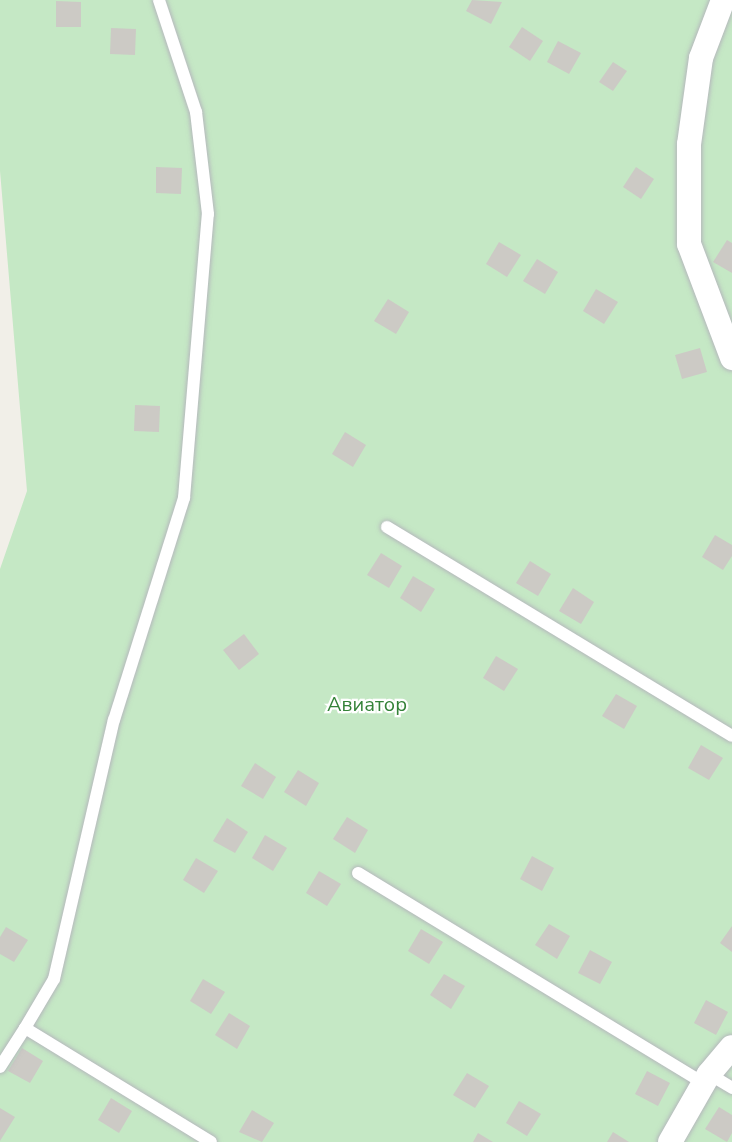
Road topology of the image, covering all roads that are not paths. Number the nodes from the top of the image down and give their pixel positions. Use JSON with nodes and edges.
{"nodes":[{"id":1,"x":159,"y":0,"type":"edge"},
{"id":2,"x":723,"y":0,"type":"edge"},
{"id":3,"x":732,"y":358,"type":"edge"},
{"id":4,"x":387,"y":527,"type":"dead end"},
{"id":5,"x":732,"y":736,"type":"edge"},
{"id":6,"x":358,"y":873,"type":"dead end"},
{"id":7,"x":25,"y":1028,"type":"junction"},
{"id":8,"x":732,"y":1047,"type":"edge"},
{"id":9,"x":0,"y":1067,"type":"edge"},
{"id":10,"x":706,"y":1079,"type":"junction"},
{"id":11,"x":732,"y":1088,"type":"edge"},
{"id":12,"x":211,"y":1142,"type":"edge"},
{"id":13,"x":670,"y":1142,"type":"edge"}],
"edges":[{"from":1,"to":7,"type":"lane"},
{"from":2,"to":3,"type":"street"},
{"from":4,"to":5,"type":"lane"},
{"from":6,"to":10,"type":"lane"},
{"from":7,"to":9,"type":"lane"},
{"from":7,"to":12,"type":"lane"},
{"from":8,"to":10,"type":"street"},
{"from":10,"to":11,"type":"lane"},
{"from":10,"to":13,"type":"street"}]}
